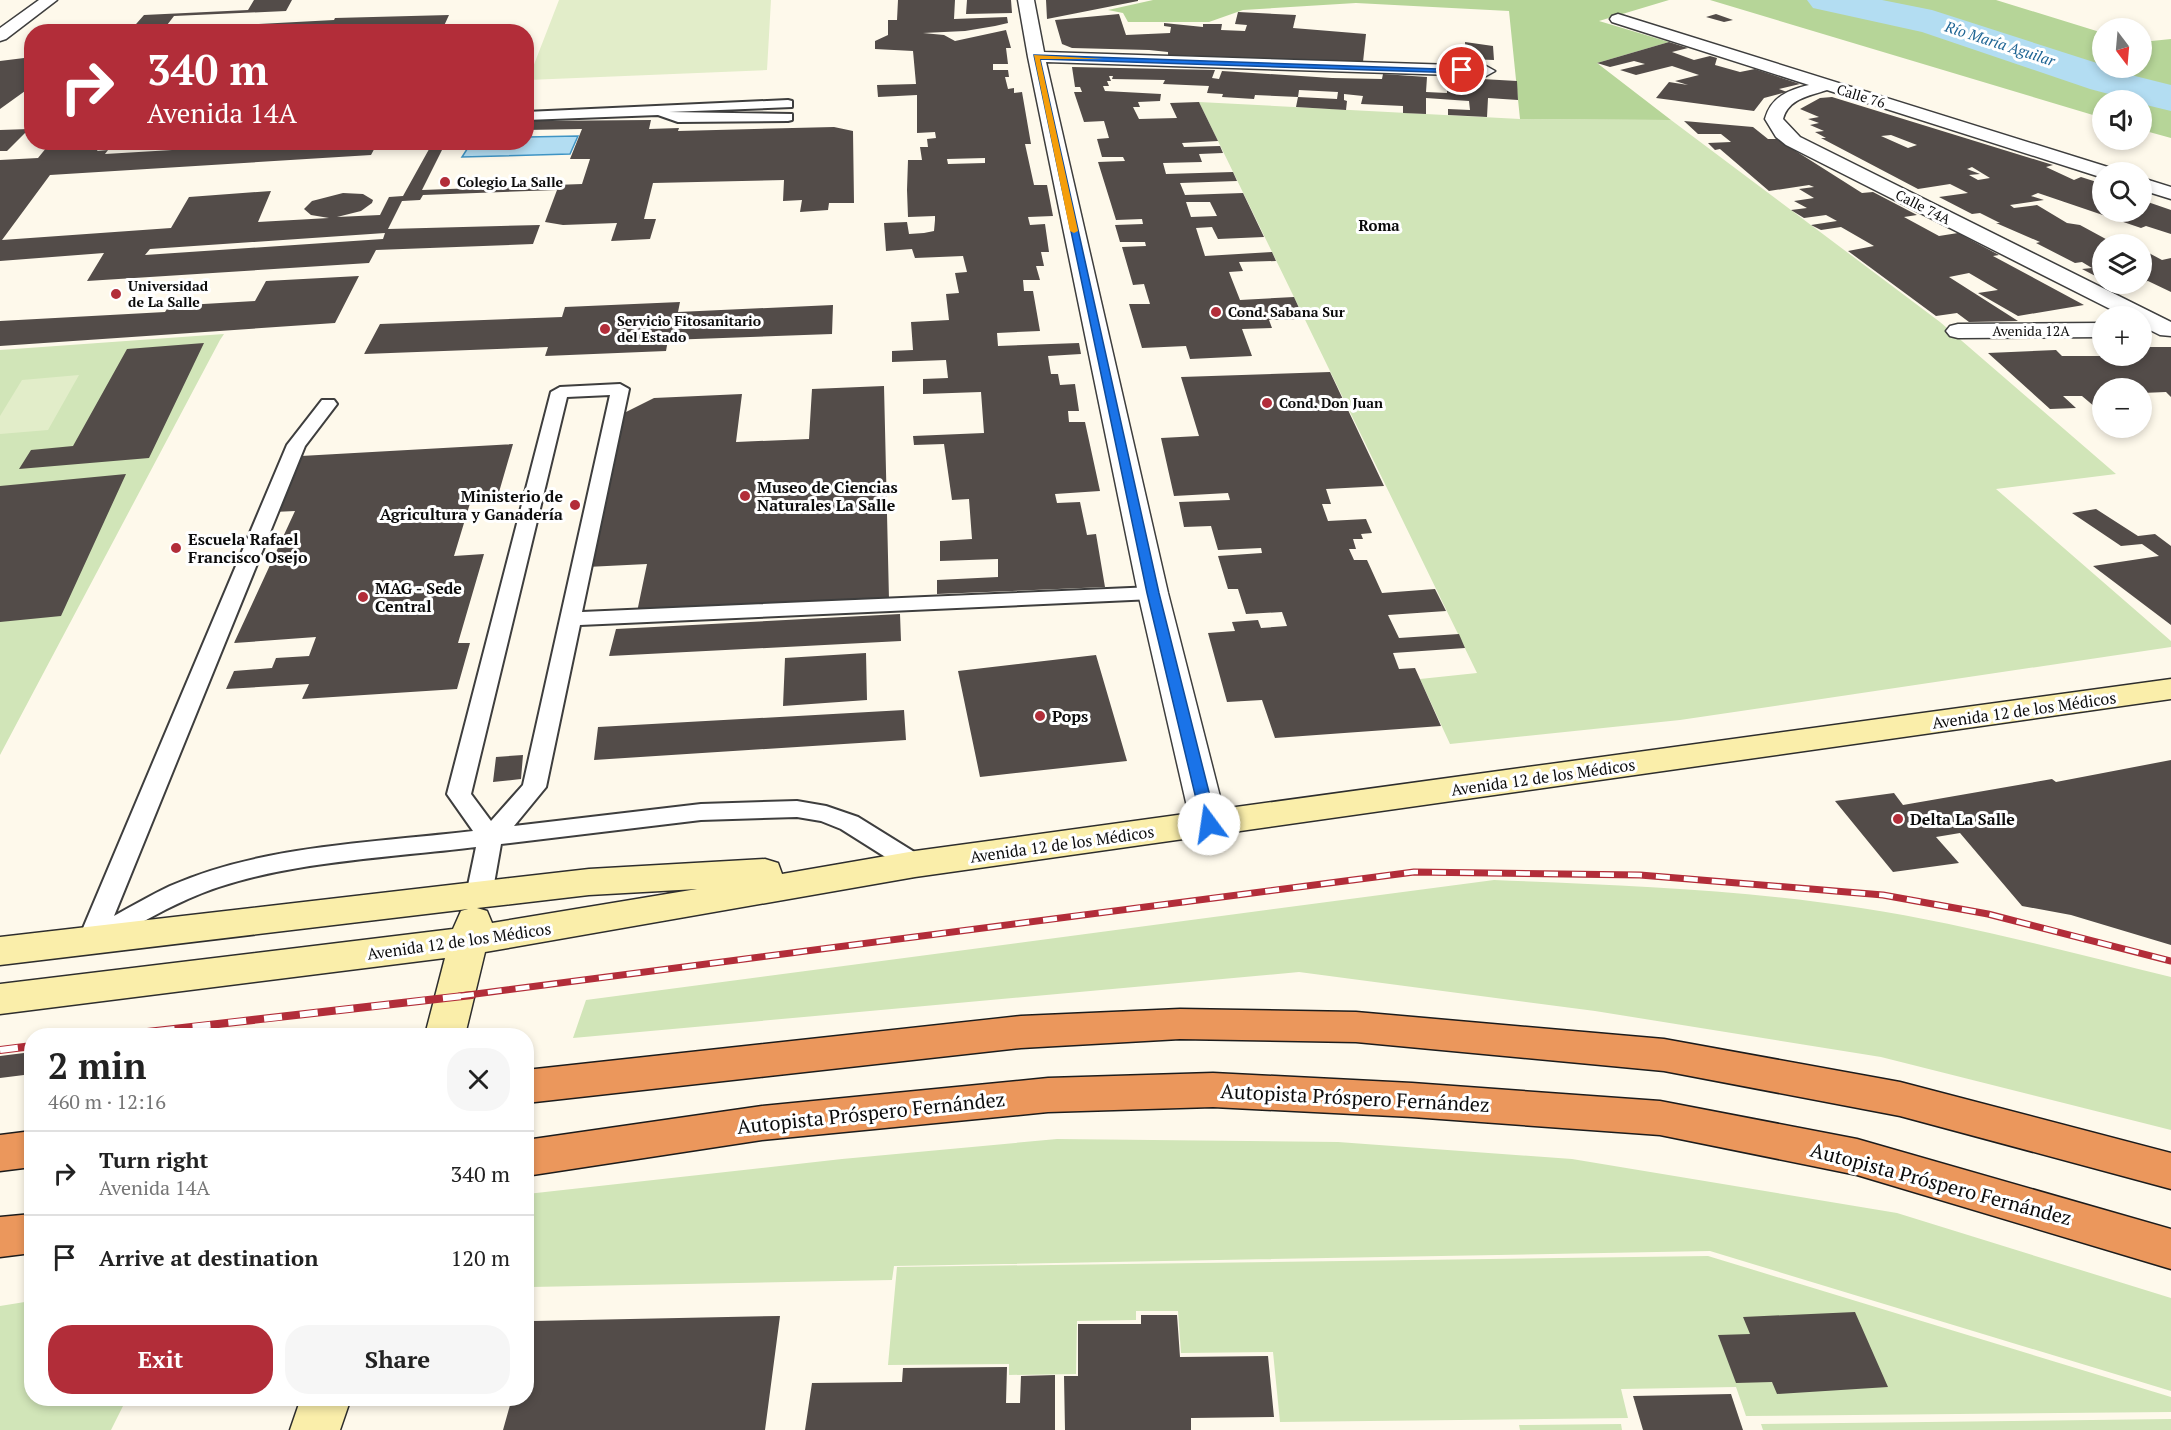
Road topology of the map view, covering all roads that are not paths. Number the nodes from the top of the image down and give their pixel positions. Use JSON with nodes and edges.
{"nodes":[{"id":1,"x":49,"y":0,"type":"edge"},
{"id":2,"x":1026,"y":0,"type":"edge"},
{"id":3,"x":1618,"y":19,"type":"dead end"},
{"id":4,"x":0,"y":36,"type":"edge"},
{"id":5,"x":1036,"y":57,"type":"junction"},
{"id":6,"x":1486,"y":71,"type":"dead end"},
{"id":7,"x":1826,"y":85,"type":"junction"},
{"id":8,"x":788,"y":104,"type":"dead end"},
{"id":9,"x":661,"y":111,"type":"junction"},
{"id":10,"x":534,"y":116,"type":"edge"},
{"id":11,"x":788,"y":117,"type":"dead end"},
{"id":12,"x":2092,"y":168,"type":"edge"},
{"id":13,"x":2152,"y":187,"type":"edge"},
{"id":14,"x":2171,"y":194,"type":"edge"},
{"id":15,"x":2120,"y":306,"type":"edge"},
{"id":16,"x":2152,"y":322,"type":"edge"},
{"id":17,"x":2092,"y":330,"type":"edge"},
{"id":18,"x":2152,"y":330,"type":"edge"},
{"id":19,"x":2170,"y":330,"type":"edge"},
{"id":20,"x":1958,"y":331,"type":"dead end"},
{"id":21,"x":328,"y":404,"type":"dead end"},
{"id":22,"x":1153,"y":593,"type":"junction"},
{"id":23,"x":571,"y":619,"type":"junction"},
{"id":24,"x":2171,"y":689,"type":"edge"},
{"id":25,"x":1209,"y":824,"type":"junction"},
{"id":26,"x":490,"y":838,"type":"junction"},
{"id":27,"x":915,"y":864,"type":"junction"},
{"id":28,"x":589,"y":882,"type":"junction"},
{"id":29,"x":479,"y":895,"type":"junction"},
{"id":30,"x":91,"y":940,"type":"junction"},
{"id":31,"x":471,"y":941,"type":"junction"},
{"id":32,"x":0,"y":951,"type":"edge"},
{"id":33,"x":0,"y":999,"type":"edge"},
{"id":34,"x":449,"y":1024,"type":"edge"},
{"id":35,"x":534,"y":1086,"type":"edge"},
{"id":36,"x":24,"y":1150,"type":"edge"},
{"id":37,"x":0,"y":1153,"type":"edge"},
{"id":38,"x":534,"y":1157,"type":"edge"},
{"id":39,"x":2171,"y":1172,"type":"edge"},
{"id":40,"x":24,"y":1234,"type":"edge"},
{"id":41,"x":0,"y":1237,"type":"edge"},
{"id":42,"x":2171,"y":1249,"type":"edge"},
{"id":43,"x":323,"y":1406,"type":"edge"},
{"id":44,"x":315,"y":1430,"type":"edge"}],
"edges":[{"from":1,"to":4,"type":"street"},
{"from":2,"to":5,"type":"street"},
{"from":3,"to":7,"type":"street","name":"Calle 76"},
{"from":5,"to":6,"type":"street"},
{"from":5,"to":22,"type":"street"},
{"from":7,"to":12,"type":"street","name":"Calle 76"},
{"from":7,"to":15,"type":"street","name":"Calle 74A"},
{"from":8,"to":9,"type":"lane"},
{"from":9,"to":10,"type":"lane"},
{"from":9,"to":11,"type":"lane"},
{"from":13,"to":14,"type":"street"},
{"from":16,"to":19,"type":"street","name":"Calle 74A"},
{"from":17,"to":20,"type":"street","name":"Avenida 12A"},
{"from":18,"to":19,"type":"street"},
{"from":21,"to":30,"type":"lane"},
{"from":22,"to":23,"type":"lane"},
{"from":22,"to":25,"type":"street"},
{"from":23,"to":26,"type":"lane"},
{"from":23,"to":26,"type":"lane"},
{"from":24,"to":25,"type":"main road","name":"Avenida 12 de los Médicos"},
{"from":25,"to":27,"type":"main road","name":"Avenida 12 de los Médicos"},
{"from":26,"to":27,"type":"lane"},
{"from":26,"to":29,"type":"lane"},
{"from":26,"to":30,"type":"lane"},
{"from":27,"to":28,"type":"main road","name":"Avenida 12 de los Médicos"},
{"from":27,"to":31,"type":"main road","name":"Avenida 12 de los Médicos"},
{"from":28,"to":29,"type":"main road","name":"Avenida 12 de los Médicos"},
{"from":28,"to":31,"type":"main road"},
{"from":29,"to":30,"type":"main road","name":"Avenida 12 de los Médicos"},
{"from":29,"to":31,"type":"main road"},
{"from":30,"to":32,"type":"main road","name":"Avenida 12 de los Médicos"},
{"from":31,"to":33,"type":"main road","name":"Avenida 12 de los Médicos"},
{"from":31,"to":34,"type":"main road"},
{"from":35,"to":39,"type":"highway"},
{"from":36,"to":37,"type":"highway"},
{"from":38,"to":42,"type":"highway","name":"Autopista Próspero Fernández"},
{"from":40,"to":41,"type":"highway"},
{"from":43,"to":44,"type":"main road"}]}
